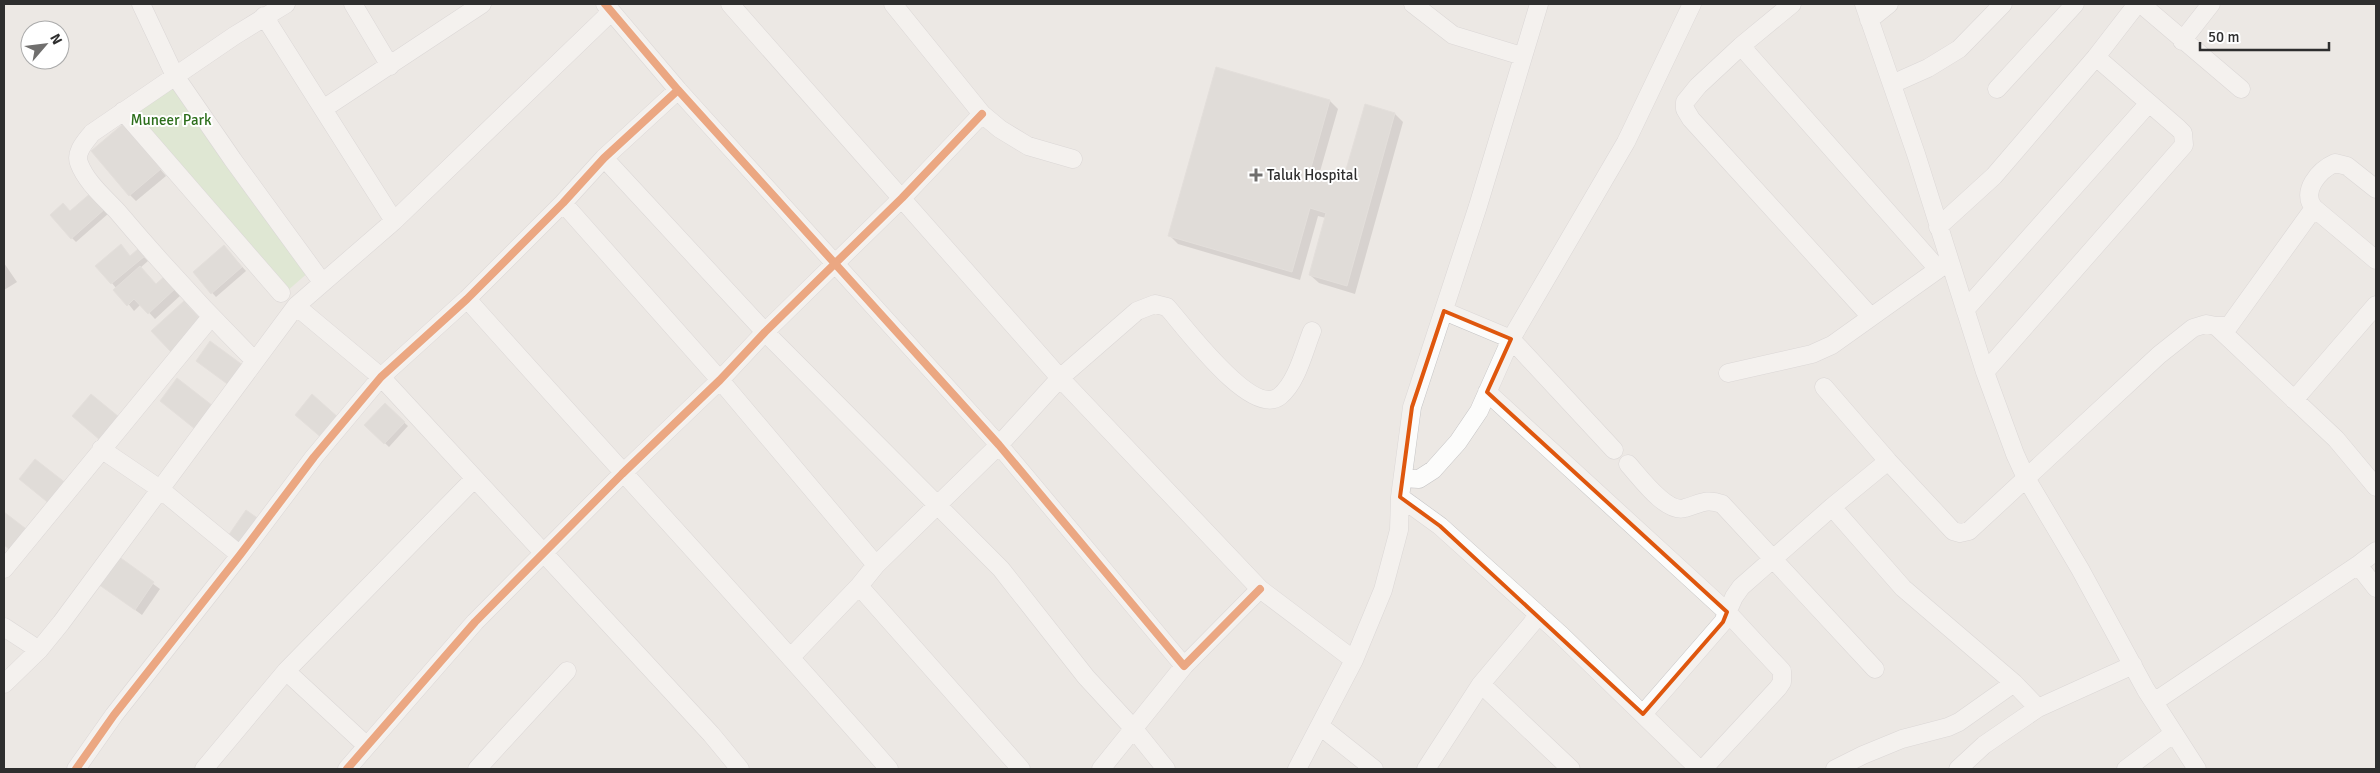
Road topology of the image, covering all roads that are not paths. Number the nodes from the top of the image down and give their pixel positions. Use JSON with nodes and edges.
{"nodes":[{"id":1,"x":141,"y":4,"type":"edge"},
{"id":2,"x":286,"y":4,"type":"edge"},
{"id":3,"x":353,"y":4,"type":"edge"},
{"id":4,"x":482,"y":4,"type":"edge"},
{"id":5,"x":730,"y":4,"type":"edge"},
{"id":6,"x":893,"y":4,"type":"edge"},
{"id":7,"x":1413,"y":4,"type":"edge"},
{"id":8,"x":1539,"y":4,"type":"edge"},
{"id":9,"x":1692,"y":4,"type":"edge"},
{"id":10,"x":1792,"y":4,"type":"edge"},
{"id":11,"x":1889,"y":4,"type":"edge"},
{"id":12,"x":2003,"y":4,"type":"edge"},
{"id":13,"x":2075,"y":4,"type":"edge"},
{"id":14,"x":2137,"y":4,"type":"edge"},
{"id":15,"x":2141,"y":4,"type":"edge"},
{"id":16,"x":2211,"y":4,"type":"edge"},
{"id":17,"x":608,"y":8,"type":"edge"},
{"id":18,"x":1866,"y":12,"type":"edge"},
{"id":19,"x":264,"y":16,"type":"junction"},
{"id":20,"x":2182,"y":41,"type":"junction"},
{"id":21,"x":1740,"y":46,"type":"junction"},
{"id":22,"x":1522,"y":56,"type":"junction"},
{"id":23,"x":2096,"y":57,"type":"junction"},
{"id":24,"x":390,"y":66,"type":"junction"},
{"id":25,"x":175,"y":76,"type":"junction"},
{"id":26,"x":1892,"y":84,"type":"junction"},
{"id":27,"x":1997,"y":89,"type":"dead end"},
{"id":28,"x":2241,"y":89,"type":"dead end"},
{"id":29,"x":678,"y":90,"type":"junction"},
{"id":30,"x":2149,"y":103,"type":"junction"},
{"id":31,"x":323,"y":109,"type":"junction"},
{"id":32,"x":123,"y":111,"type":"junction"},
{"id":33,"x":982,"y":114,"type":"junction"},
{"id":34,"x":604,"y":158,"type":"junction"},
{"id":35,"x":1073,"y":159,"type":"dead end"},
{"id":36,"x":2376,"y":189,"type":"edge"},
{"id":37,"x":902,"y":198,"type":"junction"},
{"id":38,"x":563,"y":203,"type":"junction"},
{"id":39,"x":2314,"y":208,"type":"junction"},
{"id":40,"x":394,"y":221,"type":"junction"},
{"id":41,"x":1938,"y":227,"type":"junction"},
{"id":42,"x":2376,"y":260,"type":"edge"},
{"id":43,"x":833,"y":263,"type":"junction"},
{"id":44,"x":1944,"y":266,"type":"junction"},
{"id":45,"x":322,"y":282,"type":"junction"},
{"id":46,"x":281,"y":293,"type":"dead end"},
{"id":47,"x":466,"y":299,"type":"junction"},
{"id":48,"x":2376,"y":305,"type":"edge"},
{"id":49,"x":296,"y":306,"type":"junction"},
{"id":50,"x":1965,"y":310,"type":"junction"},
{"id":51,"x":1444,"y":311,"type":"junction"},
{"id":52,"x":211,"y":317,"type":"junction"},
{"id":53,"x":1871,"y":317,"type":"junction"},
{"id":54,"x":2216,"y":326,"type":"junction"},
{"id":55,"x":1312,"y":331,"type":"dead end"},
{"id":56,"x":765,"y":332,"type":"junction"},
{"id":57,"x":1511,"y":339,"type":"junction"},
{"id":58,"x":254,"y":361,"type":"junction"},
{"id":59,"x":1985,"y":372,"type":"junction"},
{"id":60,"x":1728,"y":373,"type":"dead end"},
{"id":61,"x":381,"y":377,"type":"junction"},
{"id":62,"x":1060,"y":378,"type":"junction"},
{"id":63,"x":720,"y":380,"type":"junction"},
{"id":64,"x":1824,"y":387,"type":"dead end"},
{"id":65,"x":1487,"y":392,"type":"junction"},
{"id":66,"x":2294,"y":400,"type":"junction"},
{"id":67,"x":999,"y":445,"type":"junction"},
{"id":68,"x":101,"y":449,"type":"junction"},
{"id":69,"x":1614,"y":450,"type":"dead end"},
{"id":70,"x":1888,"y":461,"type":"junction"},
{"id":71,"x":1628,"y":464,"type":"dead end"},
{"id":72,"x":622,"y":474,"type":"junction"},
{"id":73,"x":1403,"y":478,"type":"junction"},
{"id":74,"x":2026,"y":478,"type":"junction"},
{"id":75,"x":474,"y":479,"type":"junction"},
{"id":76,"x":2376,"y":487,"type":"edge"},
{"id":77,"x":160,"y":489,"type":"junction"},
{"id":78,"x":1400,"y":497,"type":"junction"},
{"id":79,"x":937,"y":506,"type":"junction"},
{"id":80,"x":1832,"y":507,"type":"junction"},
{"id":81,"x":2376,"y":551,"type":"edge"},
{"id":82,"x":543,"y":554,"type":"junction"},
{"id":83,"x":240,"y":555,"type":"junction"},
{"id":84,"x":1774,"y":559,"type":"junction"},
{"id":85,"x":2358,"y":565,"type":"junction"},
{"id":86,"x":876,"y":566,"type":"junction"},
{"id":87,"x":4,"y":569,"type":"edge"},
{"id":88,"x":859,"y":586,"type":"junction"},
{"id":89,"x":2376,"y":588,"type":"edge"},
{"id":90,"x":1260,"y":589,"type":"junction"},
{"id":91,"x":1727,"y":612,"type":"junction"},
{"id":92,"x":1539,"y":615,"type":"junction"},
{"id":93,"x":4,"y":627,"type":"edge"},
{"id":94,"x":39,"y":650,"type":"junction"},
{"id":95,"x":791,"y":657,"type":"junction"},
{"id":96,"x":1354,"y":660,"type":"junction"},
{"id":97,"x":2133,"y":665,"type":"junction"},
{"id":98,"x":1184,"y":666,"type":"junction"},
{"id":99,"x":1875,"y":669,"type":"dead end"},
{"id":100,"x":286,"y":671,"type":"junction"},
{"id":101,"x":567,"y":671,"type":"dead end"},
{"id":102,"x":2014,"y":683,"type":"junction"},
{"id":103,"x":4,"y":684,"type":"edge"},
{"id":104,"x":1481,"y":684,"type":"junction"},
{"id":105,"x":2154,"y":702,"type":"junction"},
{"id":106,"x":2038,"y":708,"type":"junction"},
{"id":107,"x":1643,"y":714,"type":"junction"},
{"id":108,"x":1320,"y":726,"type":"junction"},
{"id":109,"x":1134,"y":728,"type":"junction"},
{"id":110,"x":2174,"y":733,"type":"junction"},
{"id":111,"x":367,"y":746,"type":"junction"},
{"id":112,"x":76,"y":769,"type":"edge"},
{"id":113,"x":204,"y":769,"type":"edge"},
{"id":114,"x":347,"y":769,"type":"edge"},
{"id":115,"x":477,"y":769,"type":"edge"},
{"id":116,"x":740,"y":769,"type":"edge"},
{"id":117,"x":889,"y":769,"type":"edge"},
{"id":118,"x":1021,"y":769,"type":"edge"},
{"id":119,"x":1101,"y":769,"type":"edge"},
{"id":120,"x":1166,"y":769,"type":"edge"},
{"id":121,"x":1297,"y":769,"type":"edge"},
{"id":122,"x":1374,"y":769,"type":"edge"},
{"id":123,"x":1426,"y":769,"type":"edge"},
{"id":124,"x":1571,"y":769,"type":"edge"},
{"id":125,"x":1699,"y":769,"type":"edge"},
{"id":126,"x":1703,"y":769,"type":"edge"},
{"id":127,"x":1835,"y":769,"type":"edge"},
{"id":128,"x":1958,"y":769,"type":"edge"},
{"id":129,"x":2126,"y":769,"type":"edge"},
{"id":130,"x":2197,"y":769,"type":"edge"}],
"edges":[{"from":1,"to":25,"type":"street"},
{"from":2,"to":19,"type":"street"},
{"from":3,"to":24,"type":"street"},
{"from":4,"to":24,"type":"street"},
{"from":5,"to":37,"type":"street"},
{"from":6,"to":33,"type":"street"},
{"from":7,"to":22,"type":"street"},
{"from":8,"to":22,"type":"street"},
{"from":9,"to":57,"type":"street"},
{"from":10,"to":21,"type":"street"},
{"from":11,"to":18,"type":"street"},
{"from":12,"to":26,"type":"street"},
{"from":13,"to":27,"type":"street"},
{"from":14,"to":23,"type":"street"},
{"from":15,"to":20,"type":"street"},
{"from":16,"to":20,"type":"street"},
{"from":17,"to":29,"type":"street"},
{"from":17,"to":40,"type":"street"},
{"from":18,"to":26,"type":"street"},
{"from":19,"to":25,"type":"street"},
{"from":19,"to":31,"type":"street"},
{"from":20,"to":28,"type":"street"},
{"from":21,"to":44,"type":"street"},
{"from":21,"to":53,"type":"street"},
{"from":22,"to":51,"type":"street"},
{"from":23,"to":30,"type":"street"},
{"from":23,"to":41,"type":"street"},
{"from":24,"to":31,"type":"street"},
{"from":25,"to":32,"type":"street"},
{"from":25,"to":45,"type":"street"},
{"from":26,"to":41,"type":"street"},
{"from":29,"to":34,"type":"street"},
{"from":29,"to":43,"type":"street"},
{"from":30,"to":50,"type":"street"},
{"from":30,"to":59,"type":"street"},
{"from":31,"to":40,"type":"street"},
{"from":32,"to":46,"type":"street"},
{"from":32,"to":52,"type":"street"},
{"from":33,"to":35,"type":"street"},
{"from":33,"to":37,"type":"street"},
{"from":34,"to":38,"type":"street"},
{"from":34,"to":56,"type":"street"},
{"from":36,"to":39,"type":"street"},
{"from":37,"to":43,"type":"street"},
{"from":37,"to":62,"type":"street"},
{"from":38,"to":47,"type":"street"},
{"from":38,"to":63,"type":"street"},
{"from":39,"to":42,"type":"street"},
{"from":39,"to":54,"type":"street"},
{"from":40,"to":45,"type":"street"},
{"from":41,"to":44,"type":"street"},
{"from":43,"to":56,"type":"street"},
{"from":43,"to":67,"type":"street"},
{"from":44,"to":50,"type":"street"},
{"from":44,"to":53,"type":"street"},
{"from":45,"to":49,"type":"street"},
{"from":47,"to":61,"type":"street"},
{"from":47,"to":72,"type":"street"},
{"from":48,"to":66,"type":"street"},
{"from":49,"to":58,"type":"street"},
{"from":49,"to":61,"type":"street"},
{"from":50,"to":59,"type":"street"},
{"from":51,"to":57,"type":"street"},
{"from":51,"to":73,"type":"street"},
{"from":52,"to":58,"type":"street"},
{"from":52,"to":68,"type":"street"},
{"from":53,"to":60,"type":"street"},
{"from":54,"to":66,"type":"street"},
{"from":54,"to":74,"type":"street"},
{"from":55,"to":62,"type":"street"},
{"from":56,"to":63,"type":"street"},
{"from":56,"to":79,"type":"street"},
{"from":57,"to":65,"type":"street"},
{"from":57,"to":69,"type":"street"},
{"from":58,"to":77,"type":"street"},
{"from":59,"to":74,"type":"street"},
{"from":61,"to":75,"type":"street"},
{"from":61,"to":83,"type":"street"},
{"from":62,"to":67,"type":"street"},
{"from":62,"to":90,"type":"street"},
{"from":63,"to":72,"type":"street"},
{"from":63,"to":86,"type":"street"},
{"from":64,"to":70,"type":"street"},
{"from":65,"to":73,"type":"street"},
{"from":65,"to":91,"type":"street"},
{"from":66,"to":76,"type":"street"},
{"from":67,"to":79,"type":"street"},
{"from":67,"to":98,"type":"street"},
{"from":68,"to":77,"type":"street"},
{"from":68,"to":87,"type":"street"},
{"from":70,"to":74,"type":"street"},
{"from":70,"to":80,"type":"street"},
{"from":71,"to":84,"type":"street"},
{"from":72,"to":82,"type":"street"},
{"from":72,"to":95,"type":"street"},
{"from":73,"to":78,"type":"street"},
{"from":74,"to":97,"type":"street"},
{"from":75,"to":82,"type":"street"},
{"from":75,"to":100,"type":"street"},
{"from":77,"to":83,"type":"street"},
{"from":77,"to":94,"type":"street"},
{"from":78,"to":92,"type":"street"},
{"from":78,"to":96,"type":"street"},
{"from":79,"to":86,"type":"street"},
{"from":79,"to":109,"type":"street"},
{"from":80,"to":84,"type":"street"},
{"from":80,"to":102,"type":"street"},
{"from":81,"to":85,"type":"street"},
{"from":82,"to":111,"type":"street"},
{"from":82,"to":116,"type":"street"},
{"from":83,"to":112,"type":"street"},
{"from":84,"to":91,"type":"street"},
{"from":84,"to":99,"type":"street"},
{"from":85,"to":89,"type":"street"},
{"from":85,"to":105,"type":"street"},
{"from":86,"to":88,"type":"street"},
{"from":88,"to":95,"type":"street"},
{"from":88,"to":118,"type":"street"},
{"from":90,"to":96,"type":"street"},
{"from":90,"to":98,"type":"street"},
{"from":91,"to":107,"type":"street"},
{"from":91,"to":126,"type":"street"},
{"from":92,"to":104,"type":"street"},
{"from":92,"to":107,"type":"street"},
{"from":93,"to":94,"type":"street"},
{"from":94,"to":103,"type":"street"},
{"from":95,"to":117,"type":"street"},
{"from":96,"to":108,"type":"street"},
{"from":97,"to":105,"type":"street"},
{"from":97,"to":106,"type":"street"},
{"from":98,"to":109,"type":"street"},
{"from":100,"to":111,"type":"street"},
{"from":100,"to":113,"type":"street"},
{"from":101,"to":115,"type":"street"},
{"from":102,"to":106,"type":"street"},
{"from":102,"to":127,"type":"street"},
{"from":104,"to":123,"type":"street"},
{"from":104,"to":124,"type":"street"},
{"from":105,"to":110,"type":"street"},
{"from":106,"to":128,"type":"street"},
{"from":107,"to":125,"type":"street"},
{"from":108,"to":121,"type":"street"},
{"from":108,"to":122,"type":"street"},
{"from":109,"to":119,"type":"street"},
{"from":109,"to":120,"type":"street"},
{"from":110,"to":129,"type":"street"},
{"from":110,"to":130,"type":"street"},
{"from":111,"to":114,"type":"street"}]}
